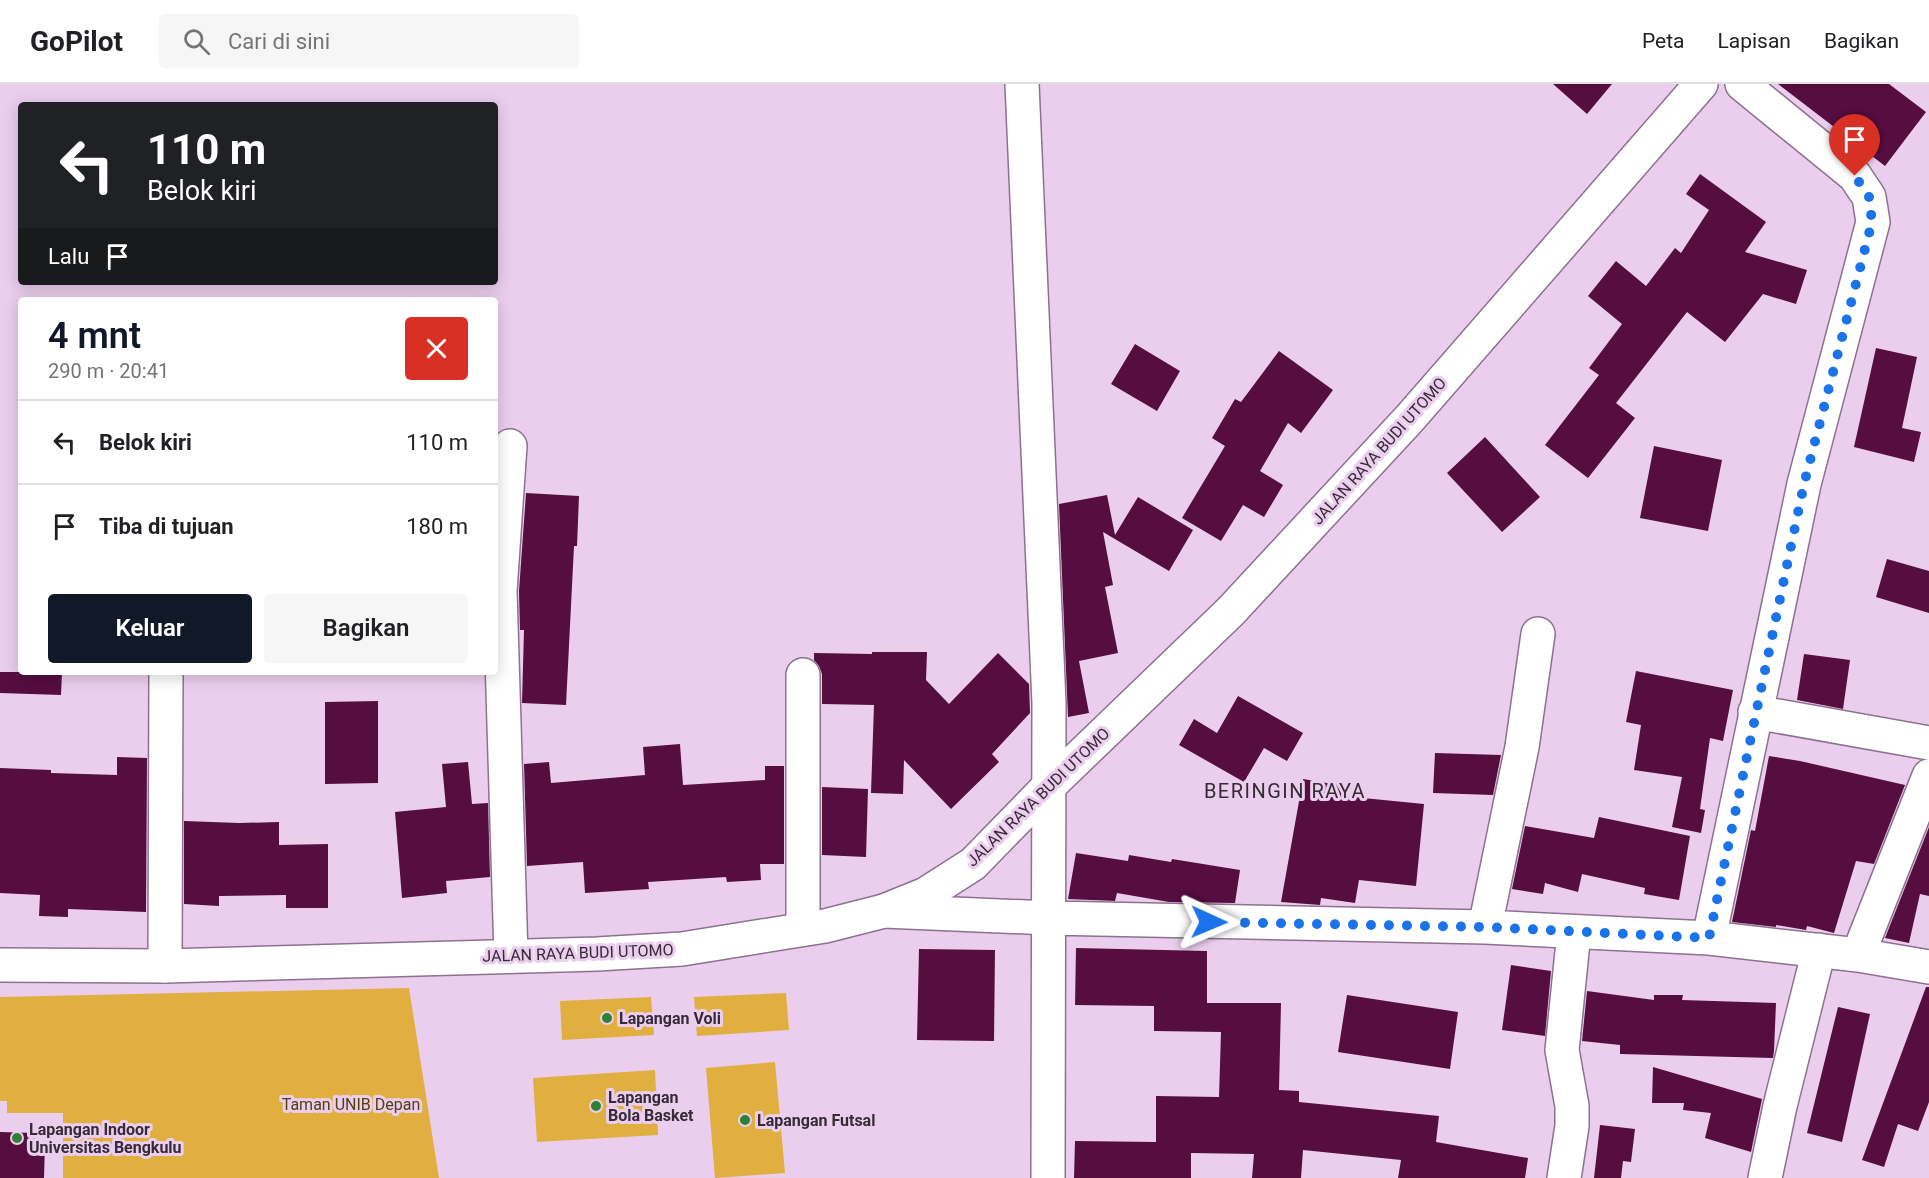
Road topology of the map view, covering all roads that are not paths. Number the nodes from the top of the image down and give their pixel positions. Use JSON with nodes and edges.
{"nodes":[{"id":1,"x":1022,"y":84,"type":"edge"},
{"id":2,"x":1701,"y":84,"type":"edge"},
{"id":3,"x":1742,"y":84,"type":"edge"},
{"id":4,"x":510,"y":446,"type":"dead end"},
{"id":5,"x":1538,"y":634,"type":"dead end"},
{"id":6,"x":166,"y":675,"type":"edge"},
{"id":7,"x":802,"y":675,"type":"dead end"},
{"id":8,"x":1755,"y":712,"type":"junction"},
{"id":9,"x":1929,"y":743,"type":"edge"},
{"id":10,"x":1929,"y":776,"type":"edge"},
{"id":11,"x":1048,"y":787,"type":"junction"},
{"id":12,"x":884,"y":911,"type":"junction"},
{"id":13,"x":1049,"y":918,"type":"junction"},
{"id":14,"x":1485,"y":927,"type":"junction"},
{"id":15,"x":803,"y":929,"type":"junction"},
{"id":16,"x":1574,"y":932,"type":"junction"},
{"id":17,"x":1709,"y":938,"type":"junction"},
{"id":18,"x":1819,"y":950,"type":"junction"},
{"id":19,"x":1858,"y":955,"type":"junction"},
{"id":20,"x":511,"y":956,"type":"junction"},
{"id":21,"x":0,"y":965,"type":"edge"},
{"id":22,"x":165,"y":966,"type":"junction"},
{"id":23,"x":1929,"y":967,"type":"edge"},
{"id":24,"x":1048,"y":1178,"type":"edge"},
{"id":25,"x":1564,"y":1178,"type":"edge"},
{"id":26,"x":1765,"y":1178,"type":"edge"}],
"edges":[{"from":1,"to":11,"type":"main road"},
{"from":2,"to":11,"type":"main road","name":"JALAN RAYA BUDI UTOMO"},
{"from":3,"to":8,"type":"main road"},
{"from":4,"to":20,"type":"main road"},
{"from":5,"to":14,"type":"main road"},
{"from":6,"to":22,"type":"main road"},
{"from":7,"to":15,"type":"main road"},
{"from":8,"to":9,"type":"main road"},
{"from":8,"to":17,"type":"main road"},
{"from":10,"to":19,"type":"main road"},
{"from":11,"to":12,"type":"main road","name":"JALAN RAYA BUDI UTOMO"},
{"from":11,"to":13,"type":"main road"},
{"from":12,"to":13,"type":"main road"},
{"from":12,"to":15,"type":"main road","name":"JALAN RAYA BUDI UTOMO"},
{"from":13,"to":14,"type":"main road"},
{"from":13,"to":24,"type":"main road"},
{"from":14,"to":16,"type":"main road"},
{"from":15,"to":20,"type":"main road","name":"JALAN RAYA BUDI UTOMO"},
{"from":16,"to":17,"type":"main road"},
{"from":16,"to":25,"type":"main road"},
{"from":17,"to":18,"type":"main road"},
{"from":18,"to":19,"type":"main road"},
{"from":18,"to":26,"type":"main road"},
{"from":19,"to":23,"type":"main road"},
{"from":20,"to":22,"type":"main road","name":"JALAN RAYA BUDI UTOMO"},
{"from":21,"to":22,"type":"main road","name":"JALAN RAYA BUDI UTOMO"}]}
